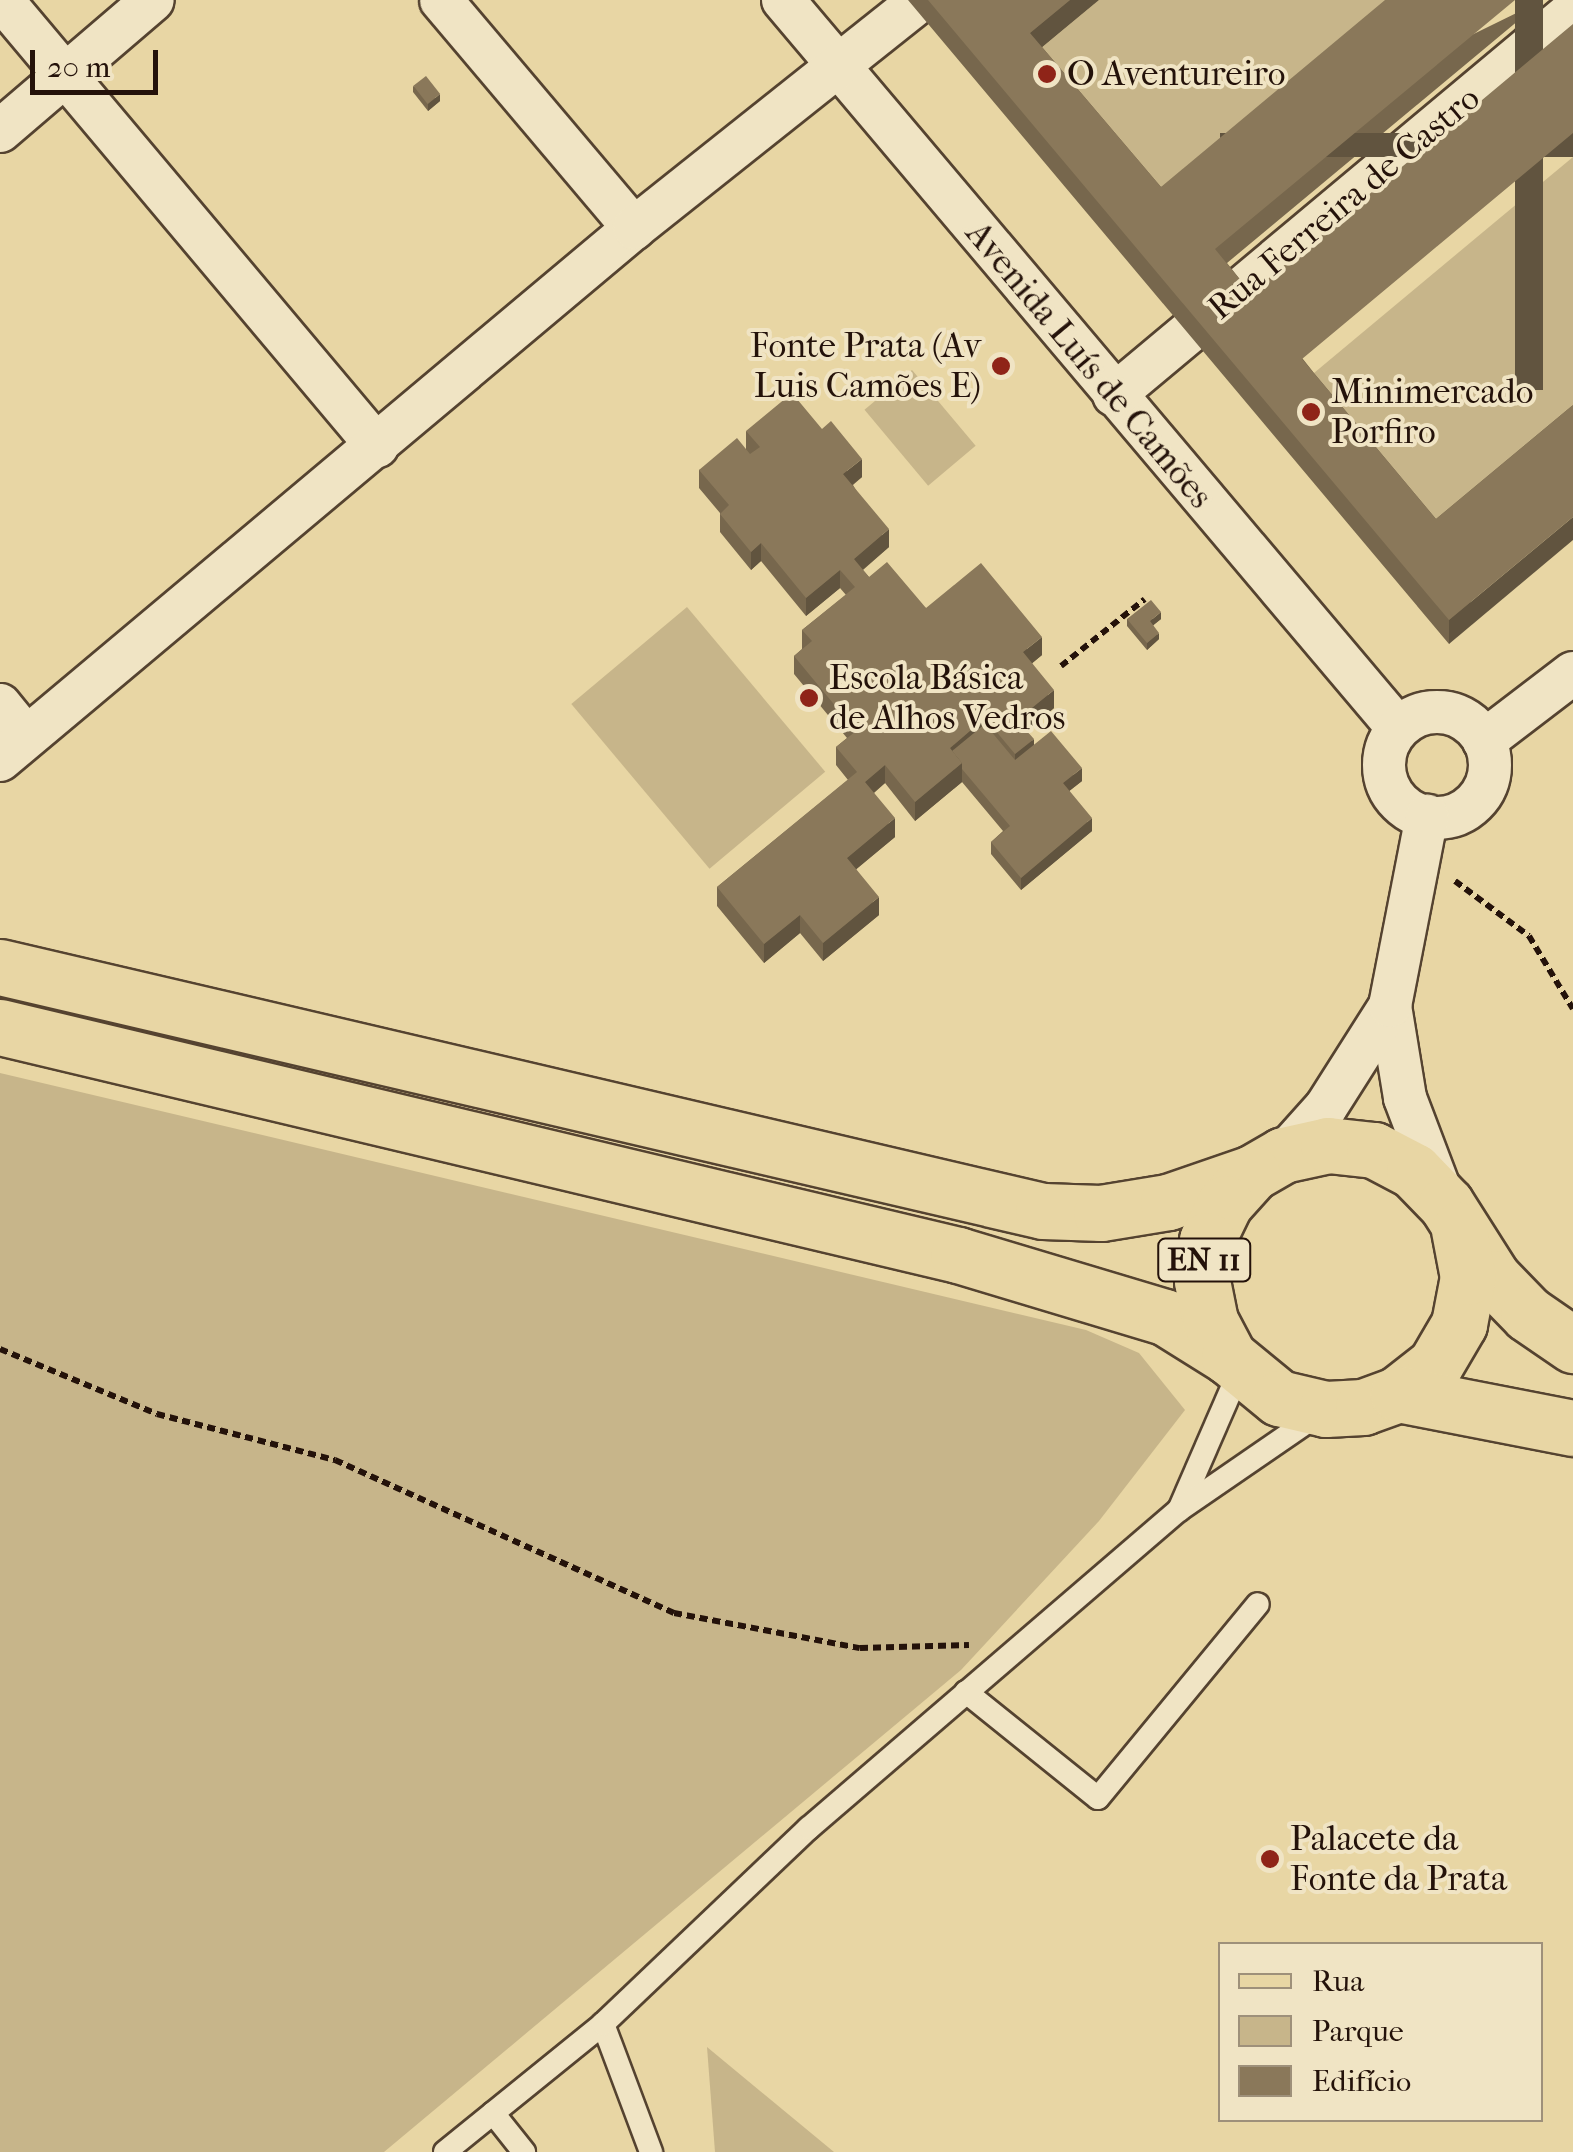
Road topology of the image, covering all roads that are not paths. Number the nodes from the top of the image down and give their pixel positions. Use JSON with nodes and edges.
{"nodes":[{"id":1,"x":2,"y":0,"type":"edge"},
{"id":2,"x":154,"y":0,"type":"edge"},
{"id":3,"x":441,"y":0,"type":"edge"},
{"id":4,"x":783,"y":0,"type":"edge"},
{"id":5,"x":921,"y":0,"type":"edge"},
{"id":6,"x":1573,"y":11,"type":"edge"},
{"id":7,"x":840,"y":68,"type":"junction"},
{"id":8,"x":66,"y":74,"type":"junction"},
{"id":9,"x":0,"y":130,"type":"edge"},
{"id":10,"x":634,"y":228,"type":"junction"},
{"id":11,"x":1114,"y":394,"type":"junction"},
{"id":12,"x":377,"y":446,"type":"junction"},
{"id":13,"x":1573,"y":673,"type":"edge"},
{"id":14,"x":1398,"y":728,"type":"junction"},
{"id":15,"x":9,"y":734,"type":"edge"},
{"id":16,"x":1484,"y":741,"type":"junction"},
{"id":17,"x":1427,"y":816,"type":"junction"},
{"id":18,"x":0,"y":967,"type":"edge"},
{"id":19,"x":1390,"y":1006,"type":"junction"},
{"id":20,"x":0,"y":1027,"type":"edge"},
{"id":21,"x":1268,"y":1164,"type":"junction"},
{"id":22,"x":1453,"y":1217,"type":"junction"},
{"id":23,"x":1573,"y":1345,"type":"edge"},
{"id":24,"x":1234,"y":1363,"type":"junction"},
{"id":25,"x":1398,"y":1394,"type":"junction"},
{"id":26,"x":1326,"y":1409,"type":"junction"},
{"id":27,"x":1573,"y":1428,"type":"edge"},
{"id":28,"x":1178,"y":1510,"type":"junction"},
{"id":29,"x":1258,"y":1604,"type":"dead end"},
{"id":30,"x":966,"y":1692,"type":"junction"},
{"id":31,"x":603,"y":2024,"type":"junction"},
{"id":32,"x":493,"y":2113,"type":"junction"},
{"id":33,"x":446,"y":2152,"type":"edge"},
{"id":34,"x":524,"y":2152,"type":"edge"},
{"id":35,"x":651,"y":2152,"type":"edge"}],
"edges":[{"from":1,"to":8,"type":"street"},
{"from":2,"to":8,"type":"street"},
{"from":3,"to":10,"type":"street"},
{"from":4,"to":7,"type":"street","name":"Avenida Luís de Camões"},
{"from":5,"to":7,"type":"street"},
{"from":6,"to":11,"type":"street","name":"Rua Ferreira de Castro"},
{"from":7,"to":10,"type":"street"},
{"from":7,"to":11,"type":"street","name":"Avenida Luís de Camões"},
{"from":8,"to":9,"type":"street"},
{"from":8,"to":12,"type":"street"},
{"from":10,"to":12,"type":"street"},
{"from":11,"to":14,"type":"street","name":"Avenida Luís de Camões"},
{"from":12,"to":15,"type":"street"},
{"from":13,"to":16,"type":"street"},
{"from":14,"to":16,"type":"street"},
{"from":14,"to":17,"type":"street"},
{"from":16,"to":17,"type":"street"},
{"from":17,"to":19,"type":"street"},
{"from":18,"to":21,"type":"main road"},
{"from":19,"to":21,"type":"street"},
{"from":19,"to":22,"type":"street"},
{"from":20,"to":24,"type":"main road"},
{"from":21,"to":22,"type":"main road"},
{"from":21,"to":24,"type":"main road","number":"EN 11"},
{"from":22,"to":23,"type":"main road"},
{"from":22,"to":25,"type":"main road"},
{"from":24,"to":26,"type":"main road"},
{"from":24,"to":28,"type":"lane"},
{"from":25,"to":26,"type":"main road"},
{"from":25,"to":27,"type":"main road"},
{"from":26,"to":28,"type":"lane"},
{"from":28,"to":30,"type":"lane"},
{"from":29,"to":30,"type":"lane"},
{"from":30,"to":31,"type":"lane"},
{"from":31,"to":32,"type":"lane"},
{"from":31,"to":35,"type":"lane"},
{"from":32,"to":33,"type":"lane"},
{"from":32,"to":34,"type":"lane"}]}
